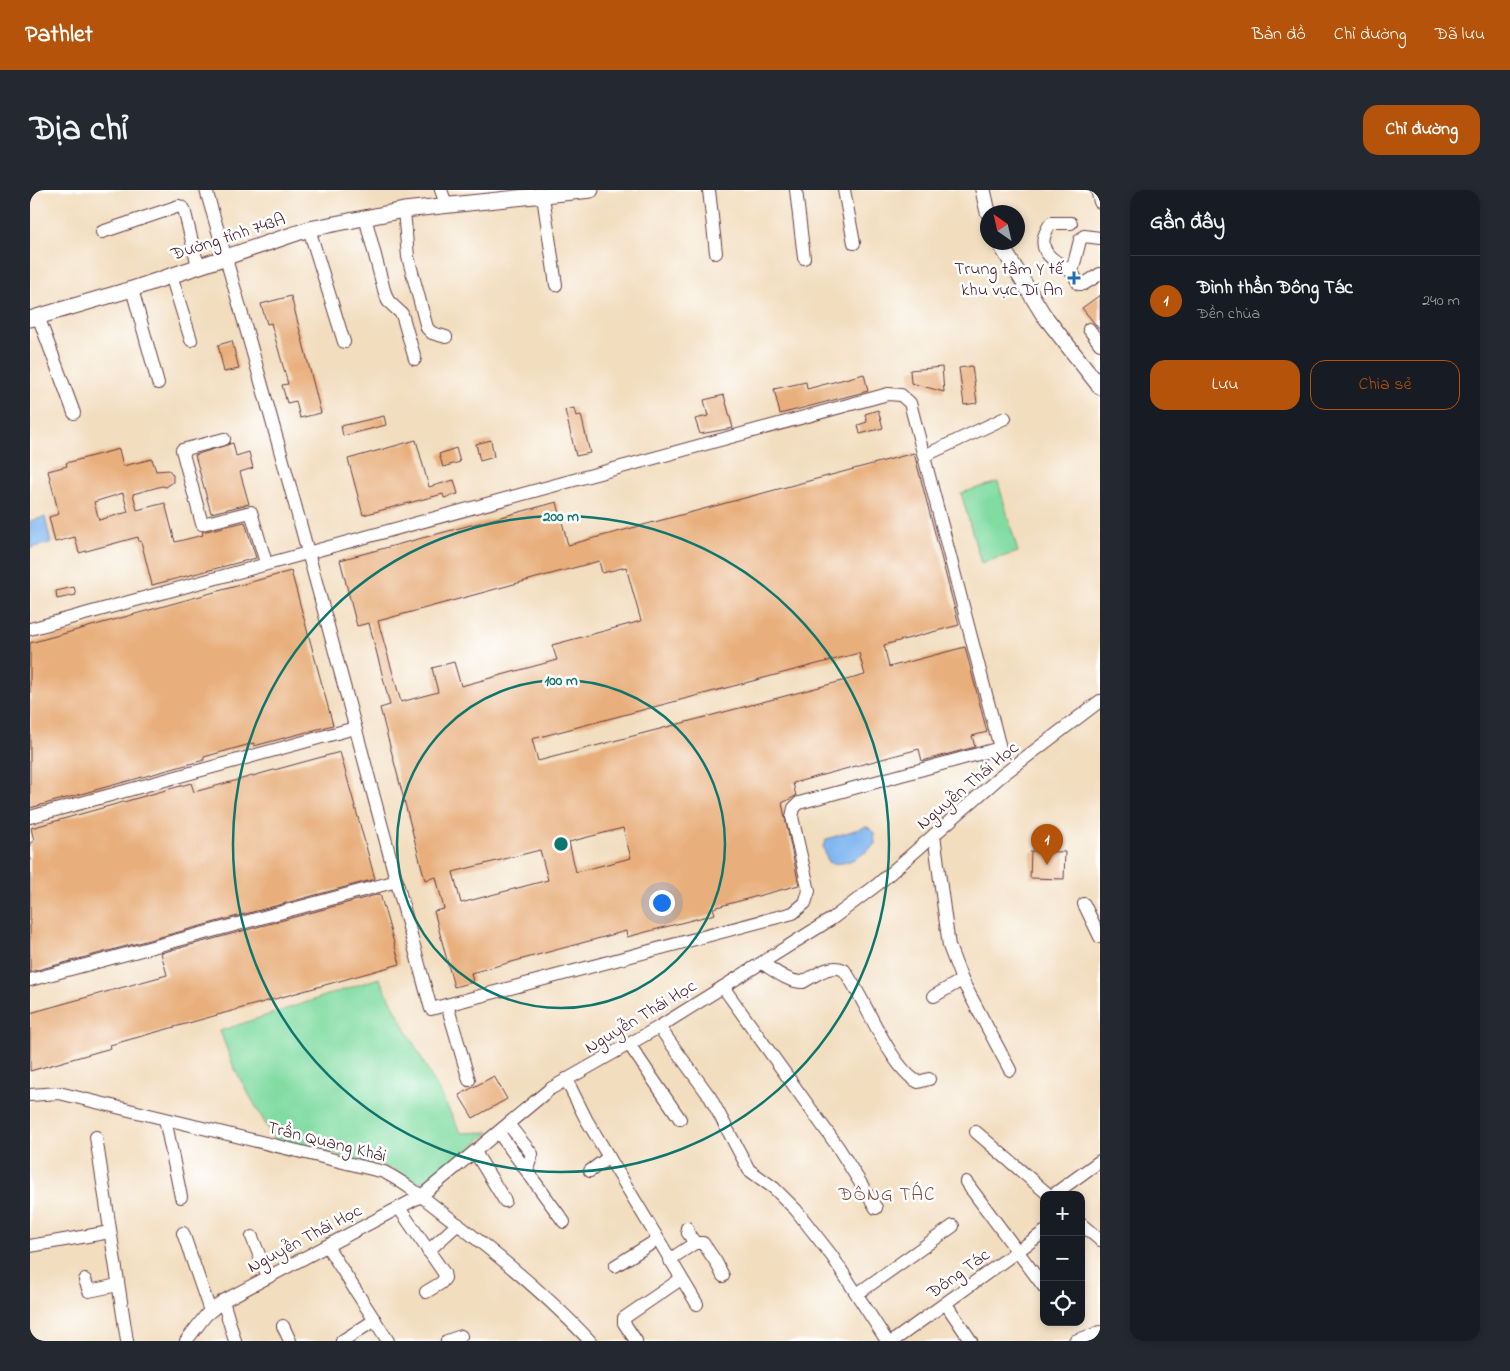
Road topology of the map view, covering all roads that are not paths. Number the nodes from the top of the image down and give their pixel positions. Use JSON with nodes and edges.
{"nodes":[{"id":1,"x":206,"y":190,"type":"edge"},
{"id":2,"x":591,"y":190,"type":"edge"},
{"id":3,"x":709,"y":190,"type":"edge"},
{"id":4,"x":796,"y":190,"type":"edge"},
{"id":5,"x":844,"y":190,"type":"edge"},
{"id":6,"x":983,"y":190,"type":"edge"},
{"id":7,"x":1097,"y":190,"type":"edge"},
{"id":8,"x":543,"y":196,"type":"junction"},
{"id":9,"x":444,"y":197,"type":"edge"},
{"id":10,"x":1100,"y":202,"type":"edge"},
{"id":11,"x":986,"y":205,"type":"edge"},
{"id":12,"x":404,"y":210,"type":"junction"},
{"id":13,"x":365,"y":217,"type":"junction"},
{"id":14,"x":1071,"y":223,"type":"dead end"},
{"id":15,"x":309,"y":229,"type":"junction"},
{"id":16,"x":102,"y":232,"type":"dead end"},
{"id":17,"x":1100,"y":238,"type":"edge"},
{"id":18,"x":854,"y":243,"type":"dead end"},
{"id":19,"x":1004,"y":250,"type":"edge"},
{"id":20,"x":716,"y":253,"type":"dead end"},
{"id":21,"x":226,"y":258,"type":"junction"},
{"id":22,"x":804,"y":258,"type":"dead end"},
{"id":23,"x":198,"y":266,"type":"junction"},
{"id":24,"x":1072,"y":272,"type":"junction"},
{"id":25,"x":1100,"y":274,"type":"edge"},
{"id":26,"x":171,"y":275,"type":"junction"},
{"id":27,"x":556,"y":285,"type":"dead end"},
{"id":28,"x":132,"y":289,"type":"junction"},
{"id":29,"x":34,"y":318,"type":"edge"},
{"id":30,"x":1089,"y":329,"type":"dead end"},
{"id":31,"x":446,"y":337,"type":"dead end"},
{"id":32,"x":191,"y":340,"type":"dead end"},
{"id":33,"x":344,"y":342,"type":"dead end"},
{"id":34,"x":1100,"y":344,"type":"edge"},
{"id":35,"x":415,"y":359,"type":"dead end"},
{"id":36,"x":158,"y":383,"type":"dead end"},
{"id":37,"x":1100,"y":387,"type":"edge"},
{"id":38,"x":74,"y":413,"type":"dead end"},
{"id":39,"x":1005,"y":418,"type":"dead end"},
{"id":40,"x":224,"y":439,"type":"dead end"},
{"id":41,"x":924,"y":456,"type":"junction"},
{"id":42,"x":307,"y":551,"type":"junction"},
{"id":43,"x":266,"y":563,"type":"junction"},
{"id":44,"x":30,"y":628,"type":"edge"},
{"id":45,"x":1100,"y":701,"type":"edge"},
{"id":46,"x":355,"y":728,"type":"junction"},
{"id":47,"x":30,"y":817,"type":"edge"},
{"id":48,"x":934,"y":835,"type":"junction"},
{"id":49,"x":396,"y":882,"type":"junction"},
{"id":50,"x":1084,"y":904,"type":"dead end"},
{"id":51,"x":1100,"y":937,"type":"edge"},
{"id":52,"x":762,"y":964,"type":"junction"},
{"id":53,"x":30,"y":980,"type":"edge"},
{"id":54,"x":962,"y":980,"type":"junction"},
{"id":55,"x":723,"y":987,"type":"junction"},
{"id":56,"x":934,"y":996,"type":"dead end"},
{"id":57,"x":447,"y":1005,"type":"junction"},
{"id":58,"x":659,"y":1027,"type":"junction"},
{"id":59,"x":629,"y":1044,"type":"junction"},
{"id":60,"x":1010,"y":1070,"type":"dead end"},
{"id":61,"x":566,"y":1079,"type":"junction"},
{"id":62,"x":929,"y":1079,"type":"dead end"},
{"id":63,"x":469,"y":1080,"type":"dead end"},
{"id":64,"x":30,"y":1095,"type":"edge"},
{"id":65,"x":165,"y":1119,"type":"junction"},
{"id":66,"x":680,"y":1119,"type":"dead end"},
{"id":67,"x":503,"y":1128,"type":"junction"},
{"id":68,"x":976,"y":1132,"type":"dead end"},
{"id":69,"x":96,"y":1137,"type":"dead end"},
{"id":70,"x":475,"y":1152,"type":"junction"},
{"id":71,"x":609,"y":1157,"type":"junction"},
{"id":72,"x":1100,"y":1161,"type":"edge"},
{"id":73,"x":590,"y":1171,"type":"dead end"},
{"id":74,"x":966,"y":1182,"type":"dead end"},
{"id":75,"x":1044,"y":1191,"type":"edge"},
{"id":76,"x":1059,"y":1191,"type":"edge"},
{"id":77,"x":421,"y":1196,"type":"junction"},
{"id":78,"x":181,"y":1197,"type":"dead end"},
{"id":79,"x":505,"y":1202,"type":"dead end"},
{"id":80,"x":399,"y":1208,"type":"junction"},
{"id":81,"x":876,"y":1208,"type":"dead end"},
{"id":82,"x":564,"y":1222,"type":"dead end"},
{"id":83,"x":458,"y":1224,"type":"junction"},
{"id":84,"x":953,"y":1226,"type":"dead end"},
{"id":85,"x":1085,"y":1227,"type":"edge"},
{"id":86,"x":687,"y":1228,"type":"dead end"},
{"id":87,"x":110,"y":1232,"type":"junction"},
{"id":88,"x":183,"y":1233,"type":"dead end"},
{"id":89,"x":1040,"y":1235,"type":"edge"},
{"id":90,"x":252,"y":1237,"type":"dead end"},
{"id":91,"x":657,"y":1240,"type":"junction"},
{"id":92,"x":1100,"y":1240,"type":"edge"},
{"id":93,"x":695,"y":1243,"type":"junction"},
{"id":94,"x":30,"y":1246,"type":"edge"},
{"id":95,"x":327,"y":1246,"type":"junction"},
{"id":96,"x":428,"y":1251,"type":"junction"},
{"id":97,"x":1018,"y":1251,"type":"junction"},
{"id":98,"x":669,"y":1260,"type":"junction"},
{"id":99,"x":615,"y":1266,"type":"dead end"},
{"id":100,"x":722,"y":1276,"type":"dead end"},
{"id":101,"x":268,"y":1277,"type":"junction"},
{"id":102,"x":681,"y":1279,"type":"junction"},
{"id":103,"x":85,"y":1280,"type":"dead end"},
{"id":104,"x":1040,"y":1281,"type":"edge"},
{"id":105,"x":118,"y":1285,"type":"junction"},
{"id":106,"x":426,"y":1292,"type":"dead end"},
{"id":107,"x":857,"y":1294,"type":"junction"},
{"id":108,"x":223,"y":1301,"type":"junction"},
{"id":109,"x":697,"y":1304,"type":"dead end"},
{"id":110,"x":946,"y":1304,"type":"junction"},
{"id":111,"x":210,"y":1311,"type":"junction"},
{"id":112,"x":375,"y":1320,"type":"junction"},
{"id":113,"x":283,"y":1326,"type":"dead end"},
{"id":114,"x":1100,"y":1332,"type":"edge"},
{"id":115,"x":460,"y":1336,"type":"dead end"},
{"id":116,"x":127,"y":1341,"type":"edge"},
{"id":117,"x":186,"y":1341,"type":"edge"},
{"id":118,"x":235,"y":1341,"type":"edge"},
{"id":119,"x":290,"y":1341,"type":"edge"},
{"id":120,"x":342,"y":1341,"type":"edge"},
{"id":121,"x":388,"y":1341,"type":"edge"},
{"id":122,"x":447,"y":1341,"type":"edge"},
{"id":123,"x":590,"y":1341,"type":"edge"},
{"id":124,"x":636,"y":1341,"type":"edge"},
{"id":125,"x":887,"y":1341,"type":"edge"},
{"id":126,"x":892,"y":1341,"type":"edge"},
{"id":127,"x":971,"y":1341,"type":"edge"},
{"id":128,"x":1075,"y":1341,"type":"edge"}],
"edges":[{"from":1,"to":21,"type":"street"},
{"from":2,"to":8,"type":"main road","name":"Đường tỉnh 743A"},
{"from":3,"to":20,"type":"street"},
{"from":4,"to":22,"type":"street"},
{"from":5,"to":18,"type":"street"},
{"from":6,"to":11,"type":"main road"},
{"from":7,"to":10,"type":"street"},
{"from":8,"to":9,"type":"main road","name":"Đường tỉnh 743A"},
{"from":8,"to":27,"type":"street"},
{"from":9,"to":12,"type":"main road","name":"Đường tỉnh 743A"},
{"from":12,"to":13,"type":"main road","name":"Đường tỉnh 743A"},
{"from":12,"to":31,"type":"street"},
{"from":13,"to":15,"type":"main road","name":"Đường tỉnh 743A"},
{"from":13,"to":35,"type":"street"},
{"from":14,"to":24,"type":"street"},
{"from":15,"to":21,"type":"main road","name":"Đường tỉnh 743A"},
{"from":15,"to":33,"type":"street"},
{"from":16,"to":23,"type":"street"},
{"from":17,"to":24,"type":"street"},
{"from":19,"to":37,"type":"main road"},
{"from":21,"to":23,"type":"main road","name":"Đường tỉnh 743A"},
{"from":21,"to":42,"type":"street"},
{"from":23,"to":26,"type":"main road","name":"Đường tỉnh 743A"},
{"from":24,"to":25,"type":"street"},
{"from":26,"to":28,"type":"main road","name":"Đường tỉnh 743A"},
{"from":26,"to":32,"type":"street"},
{"from":28,"to":29,"type":"main road","name":"Đường tỉnh 743A"},
{"from":28,"to":36,"type":"street"},
{"from":29,"to":38,"type":"street"},
{"from":30,"to":34,"type":"street"},
{"from":39,"to":41,"type":"street"},
{"from":40,"to":43,"type":"street"},
{"from":41,"to":42,"type":"street"},
{"from":41,"to":57,"type":"street"},
{"from":42,"to":43,"type":"street"},
{"from":42,"to":46,"type":"street"},
{"from":43,"to":44,"type":"street"},
{"from":45,"to":48,"type":"street","name":"Nguyễn Thái Học"},
{"from":46,"to":47,"type":"street"},
{"from":46,"to":49,"type":"street"},
{"from":48,"to":52,"type":"street","name":"Nguyễn Thái Học"},
{"from":48,"to":54,"type":"street"},
{"from":49,"to":53,"type":"street"},
{"from":49,"to":57,"type":"street"},
{"from":50,"to":51,"type":"street"},
{"from":52,"to":55,"type":"street","name":"Nguyễn Thái Học"},
{"from":52,"to":62,"type":"street"},
{"from":54,"to":56,"type":"street"},
{"from":54,"to":60,"type":"street"},
{"from":55,"to":58,"type":"street","name":"Nguyễn Thái Học"},
{"from":55,"to":81,"type":"street"},
{"from":57,"to":63,"type":"street"},
{"from":58,"to":59,"type":"street","name":"Nguyễn Thái Học"},
{"from":58,"to":107,"type":"street"},
{"from":59,"to":61,"type":"street","name":"Nguyễn Thái Học"},
{"from":59,"to":66,"type":"street"},
{"from":61,"to":67,"type":"street","name":"Nguyễn Thái Học"},
{"from":61,"to":71,"type":"street"},
{"from":64,"to":65,"type":"street","name":"Trần Quang Khải"},
{"from":65,"to":77,"type":"street","name":"Trần Quang Khải"},
{"from":65,"to":78,"type":"street"},
{"from":67,"to":70,"type":"street","name":"Nguyễn Thái Học"},
{"from":67,"to":82,"type":"street"},
{"from":68,"to":75,"type":"street"},
{"from":69,"to":87,"type":"street"},
{"from":70,"to":77,"type":"street","name":"Nguyễn Thái Học"},
{"from":70,"to":79,"type":"street"},
{"from":71,"to":73,"type":"street"},
{"from":71,"to":91,"type":"street"},
{"from":72,"to":76,"type":"street"},
{"from":74,"to":97,"type":"street"},
{"from":77,"to":80,"type":"street","name":"Nguyễn Thái Học"},
{"from":77,"to":83,"type":"street","name":"Trần Quang Khải"},
{"from":80,"to":95,"type":"street","name":"Nguyễn Thái Học"},
{"from":80,"to":96,"type":"street"},
{"from":83,"to":96,"type":"street"},
{"from":83,"to":123,"type":"street","name":"Trần Quang Khải"},
{"from":84,"to":107,"type":"street"},
{"from":85,"to":92,"type":"street"},
{"from":86,"to":93,"type":"street"},
{"from":87,"to":94,"type":"street"},
{"from":87,"to":105,"type":"street"},
{"from":88,"to":111,"type":"street"},
{"from":89,"to":97,"type":"street","name":"Đông Tác"},
{"from":90,"to":101,"type":"street"},
{"from":91,"to":98,"type":"street"},
{"from":91,"to":99,"type":"street"},
{"from":93,"to":98,"type":"street"},
{"from":93,"to":100,"type":"street"},
{"from":95,"to":101,"type":"street","name":"Nguyễn Thái Học"},
{"from":95,"to":112,"type":"street"},
{"from":96,"to":106,"type":"street"},
{"from":97,"to":104,"type":"street"},
{"from":97,"to":110,"type":"street","name":"Đông Tác"},
{"from":98,"to":102,"type":"street"},
{"from":101,"to":108,"type":"street","name":"Nguyễn Thái Học"},
{"from":102,"to":109,"type":"street"},
{"from":102,"to":124,"type":"street"},
{"from":103,"to":105,"type":"street"},
{"from":105,"to":116,"type":"street"},
{"from":107,"to":125,"type":"street"},
{"from":108,"to":111,"type":"street","name":"Nguyễn Thái Học"},
{"from":108,"to":118,"type":"street"},
{"from":110,"to":126,"type":"street","name":"Đông Tác"},
{"from":110,"to":127,"type":"street"},
{"from":111,"to":117,"type":"street","name":"Nguyễn Thái Học"},
{"from":112,"to":120,"type":"street"},
{"from":112,"to":121,"type":"street"},
{"from":113,"to":119,"type":"street"},
{"from":114,"to":128,"type":"street"},
{"from":115,"to":122,"type":"street"}]}
